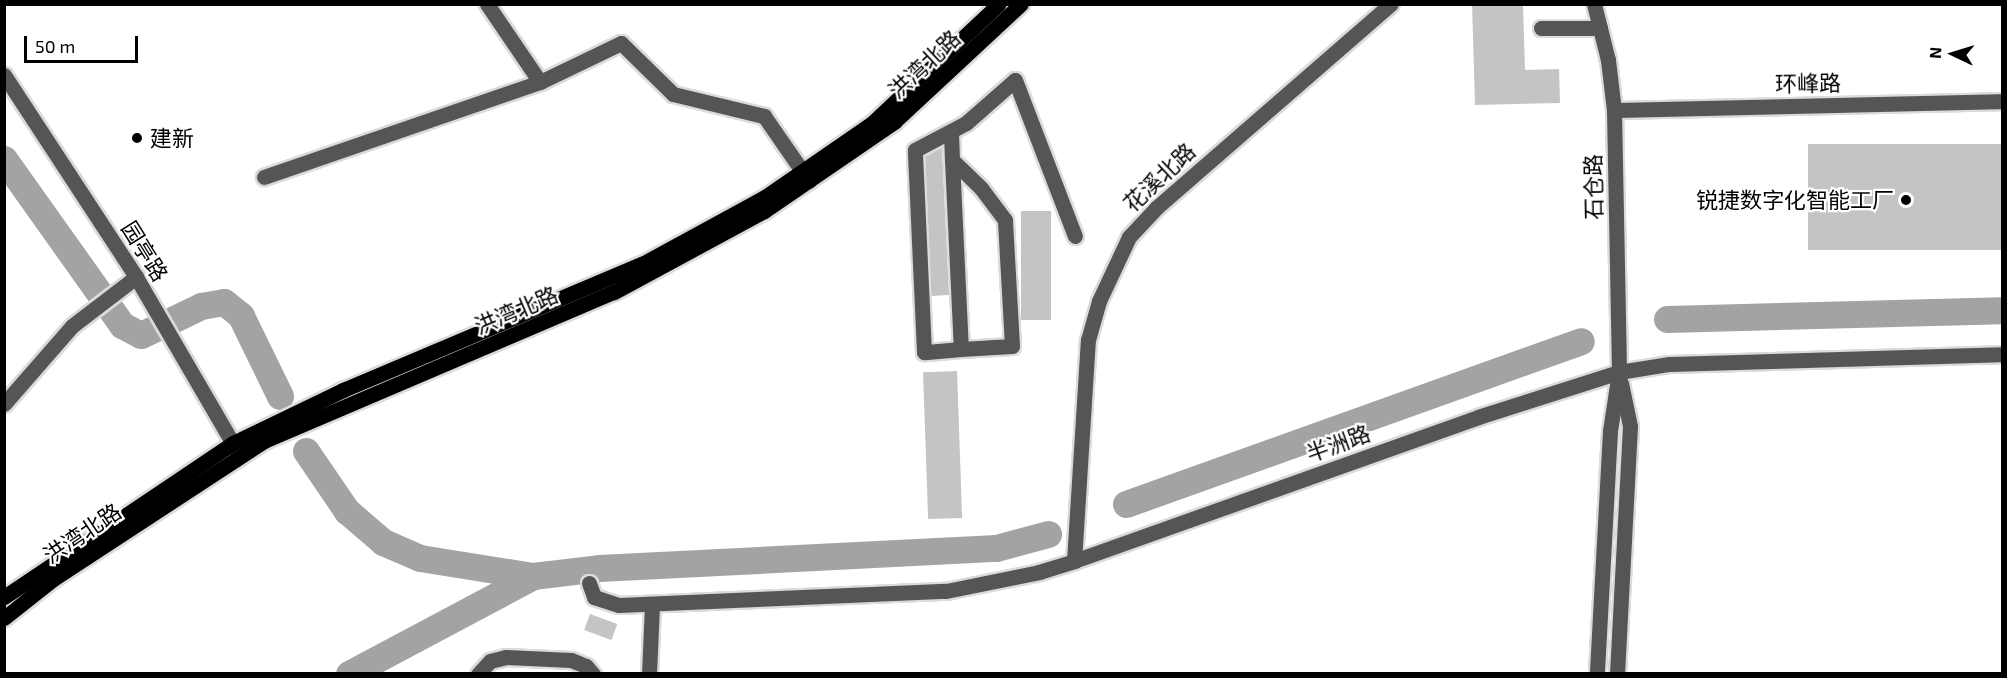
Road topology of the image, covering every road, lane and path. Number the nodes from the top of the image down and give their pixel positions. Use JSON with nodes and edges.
{"nodes":[{"id":1,"x":487,"y":4,"type":"edge"},
{"id":2,"x":999,"y":4,"type":"edge"},
{"id":3,"x":1021,"y":4,"type":"edge"},
{"id":4,"x":1391,"y":4,"type":"edge"},
{"id":5,"x":1594,"y":4,"type":"edge"},
{"id":6,"x":1541,"y":28,"type":"dead end"},
{"id":7,"x":1600,"y":28,"type":"junction"},
{"id":8,"x":4,"y":75,"type":"edge"},
{"id":9,"x":540,"y":82,"type":"junction"},
{"id":10,"x":2002,"y":101,"type":"edge"},
{"id":11,"x":1614,"y":110,"type":"junction"},
{"id":12,"x":951,"y":132,"type":"junction"},
{"id":13,"x":952,"y":160,"type":"junction"},
{"id":14,"x":264,"y":177,"type":"dead end"},
{"id":15,"x":806,"y":177,"type":"junction"},
{"id":16,"x":1075,"y":236,"type":"dead end"},
{"id":17,"x":136,"y":277,"type":"junction"},
{"id":18,"x":961,"y":349,"type":"junction"},
{"id":19,"x":2002,"y":354,"type":"edge"},
{"id":20,"x":1619,"y":372,"type":"junction"},
{"id":21,"x":4,"y":404,"type":"edge"},
{"id":22,"x":237,"y":449,"type":"junction"},
{"id":23,"x":1074,"y":561,"type":"junction"},
{"id":24,"x":589,"y":583,"type":"dead end"},
{"id":25,"x":4,"y":597,"type":"edge"},
{"id":26,"x":652,"y":604,"type":"junction"},
{"id":27,"x":4,"y":618,"type":"edge"},
{"id":28,"x":478,"y":674,"type":"edge"},
{"id":29,"x":592,"y":674,"type":"edge"},
{"id":30,"x":649,"y":674,"type":"edge"},
{"id":31,"x":1597,"y":674,"type":"edge"},
{"id":32,"x":1617,"y":674,"type":"edge"}],
"edges":[{"from":1,"to":9,"type":"street"},
{"from":2,"to":15,"type":"main road","name":"洪湾北路"},
{"from":3,"to":15,"type":"main road","name":"洪湾北路"},
{"from":4,"to":23,"type":"street","name":"花溪北路"},
{"from":5,"to":7,"type":"street","name":"石仓路"},
{"from":6,"to":7,"type":"street"},
{"from":7,"to":11,"type":"street","name":"石仓路"},
{"from":8,"to":17,"type":"street","name":"园亭路"},
{"from":9,"to":14,"type":"street"},
{"from":9,"to":15,"type":"street"},
{"from":10,"to":11,"type":"street","name":"环峰路"},
{"from":11,"to":20,"type":"street","name":"石仓路"},
{"from":12,"to":13,"type":"street"},
{"from":12,"to":16,"type":"street"},
{"from":12,"to":18,"type":"street"},
{"from":13,"to":18,"type":"street"},
{"from":13,"to":18,"type":"street"},
{"from":15,"to":22,"type":"main road","name":"洪湾北路"},
{"from":17,"to":21,"type":"street"},
{"from":17,"to":22,"type":"street","name":"园亭路"},
{"from":19,"to":20,"type":"street","name":"半洲路"},
{"from":20,"to":23,"type":"street","name":"半洲路"},
{"from":20,"to":31,"type":"street","name":"石仓路"},
{"from":20,"to":32,"type":"street","name":"石仓路"},
{"from":22,"to":25,"type":"main road","name":"洪湾北路"},
{"from":22,"to":27,"type":"main road","name":"洪湾北路"},
{"from":23,"to":26,"type":"street","name":"半洲路"},
{"from":24,"to":26,"type":"street","name":"半洲路"},
{"from":26,"to":30,"type":"street"},
{"from":28,"to":29,"type":"street"}]}
